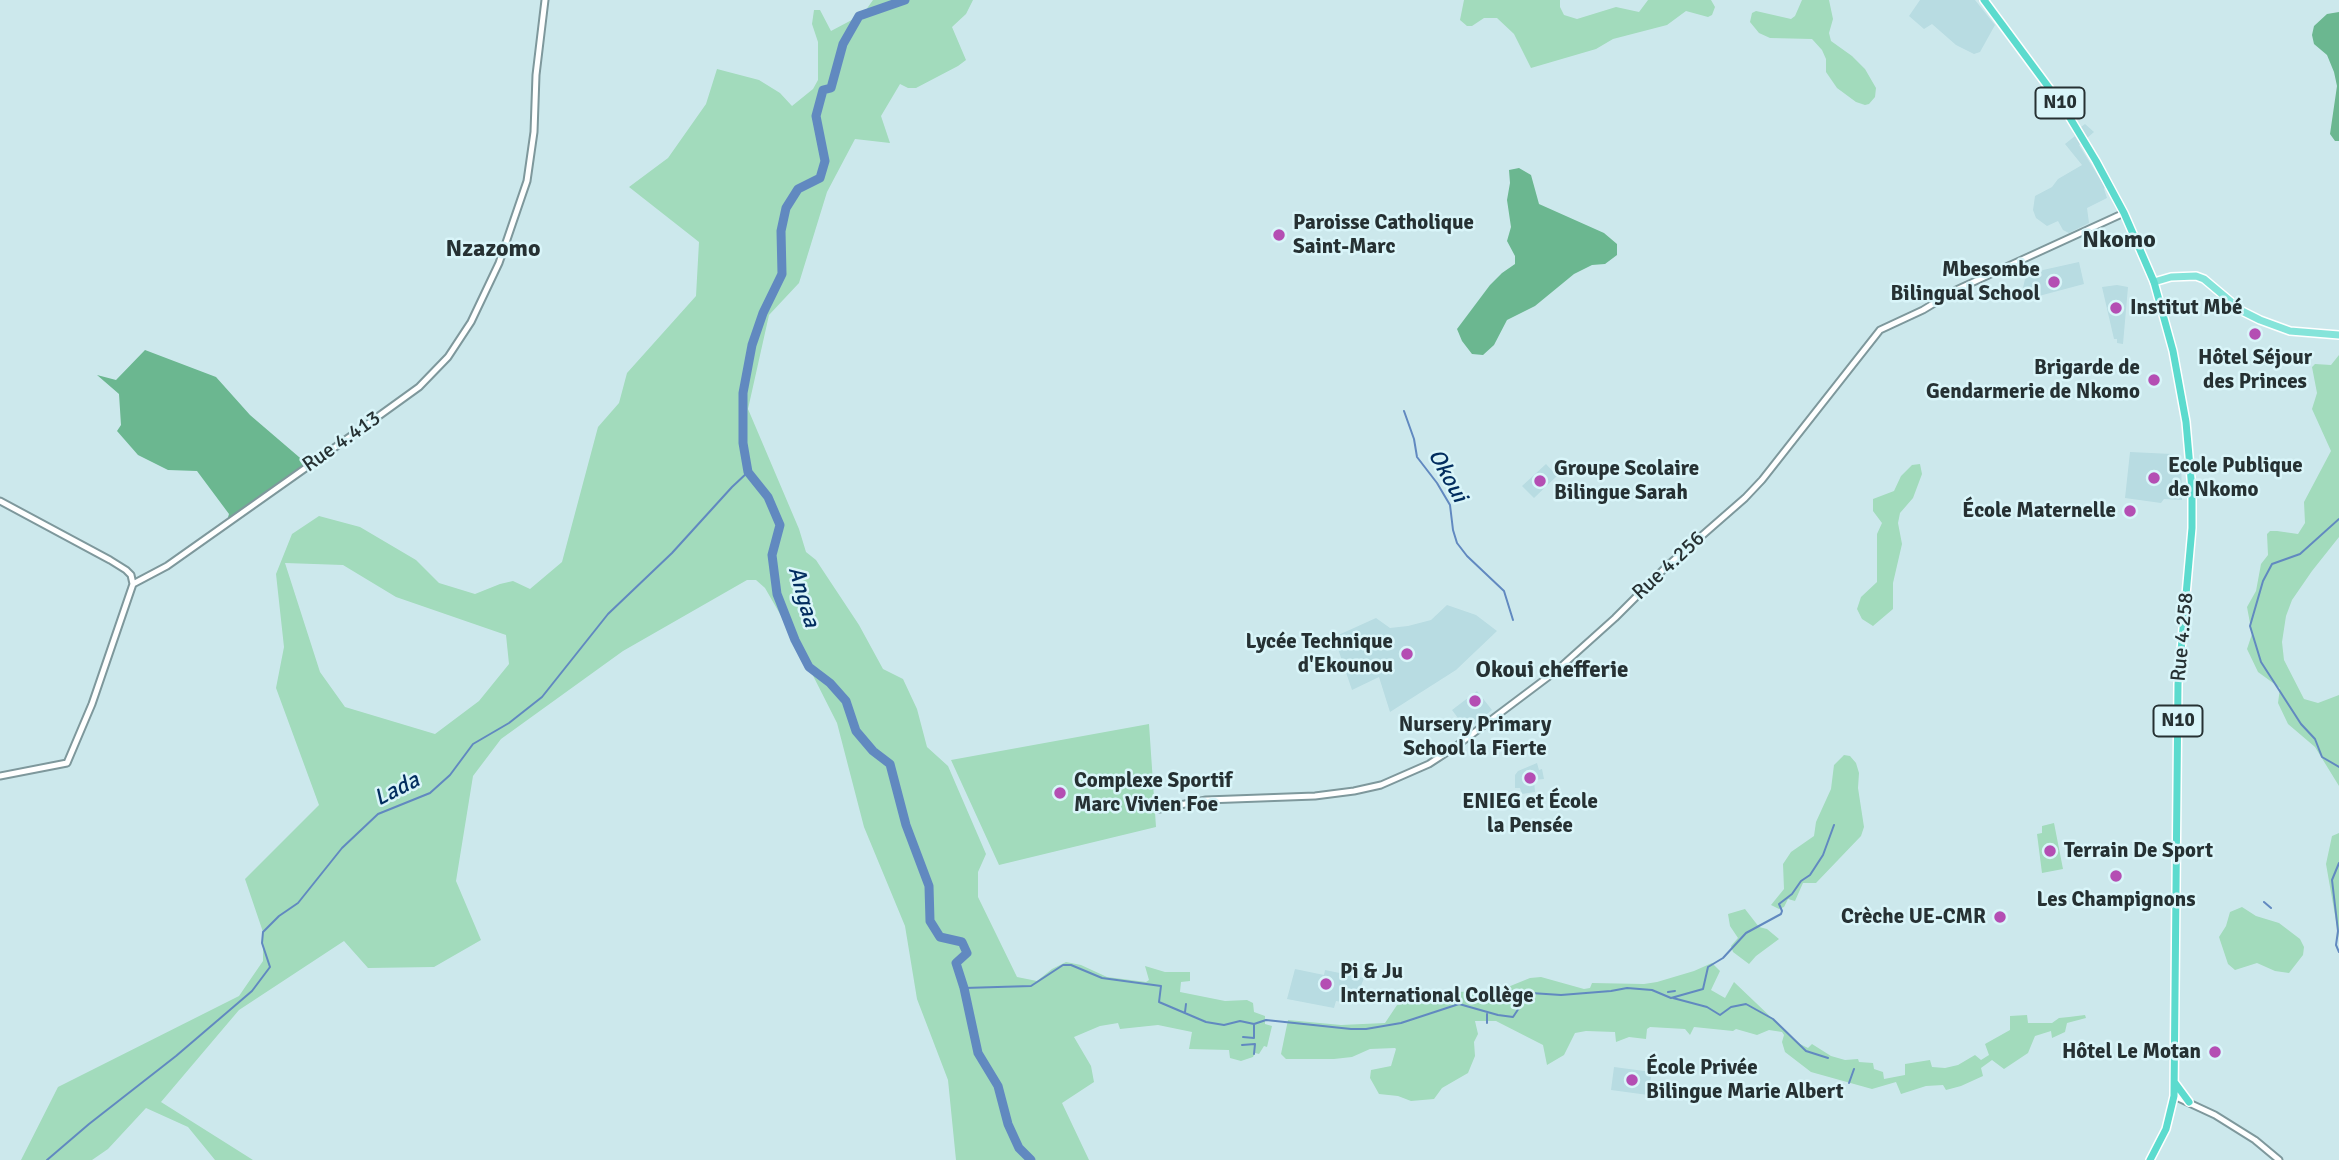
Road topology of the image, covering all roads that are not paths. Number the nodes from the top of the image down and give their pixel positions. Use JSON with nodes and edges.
{"nodes":[{"id":1,"x":545,"y":0,"type":"edge"},
{"id":2,"x":1984,"y":0,"type":"edge"},
{"id":3,"x":2124,"y":213,"type":"junction"},
{"id":4,"x":2154,"y":282,"type":"junction"},
{"id":5,"x":2339,"y":335,"type":"edge"},
{"id":6,"x":0,"y":501,"type":"edge"},
{"id":7,"x":133,"y":584,"type":"junction"},
{"id":8,"x":0,"y":776,"type":"edge"},
{"id":9,"x":1159,"y":809,"type":"dead end"},
{"id":10,"x":2172,"y":1077,"type":"junction"},
{"id":11,"x":2174,"y":1096,"type":"junction"},
{"id":12,"x":2189,"y":1102,"type":"junction"},
{"id":13,"x":2170,"y":1114,"type":"junction"},
{"id":14,"x":2150,"y":1160,"type":"edge"},
{"id":15,"x":2279,"y":1160,"type":"edge"}],
"edges":[{"from":1,"to":7,"type":"street","name":"Rue 4.413"},
{"from":2,"to":3,"type":"highway","number":"N10"},
{"from":3,"to":4,"type":"highway","number":"N10"},
{"from":3,"to":9,"type":"street","name":"Rue 4.256"},
{"from":4,"to":5,"type":"main road"},
{"from":4,"to":10,"type":"highway","name":"Rue 4.258","number":"N10"},
{"from":6,"to":7,"type":"street"},
{"from":7,"to":8,"type":"street"},
{"from":10,"to":11,"type":"highway","name":"Rue 4.258","number":"N10"},
{"from":10,"to":12,"type":"highway"},
{"from":11,"to":12,"type":"street"},
{"from":11,"to":13,"type":"highway","name":"Rue 4.258","number":"N10"},
{"from":12,"to":13,"type":"highway"},
{"from":12,"to":15,"type":"street"},
{"from":13,"to":14,"type":"highway","name":"Rue 4.258","number":"N10"}]}
